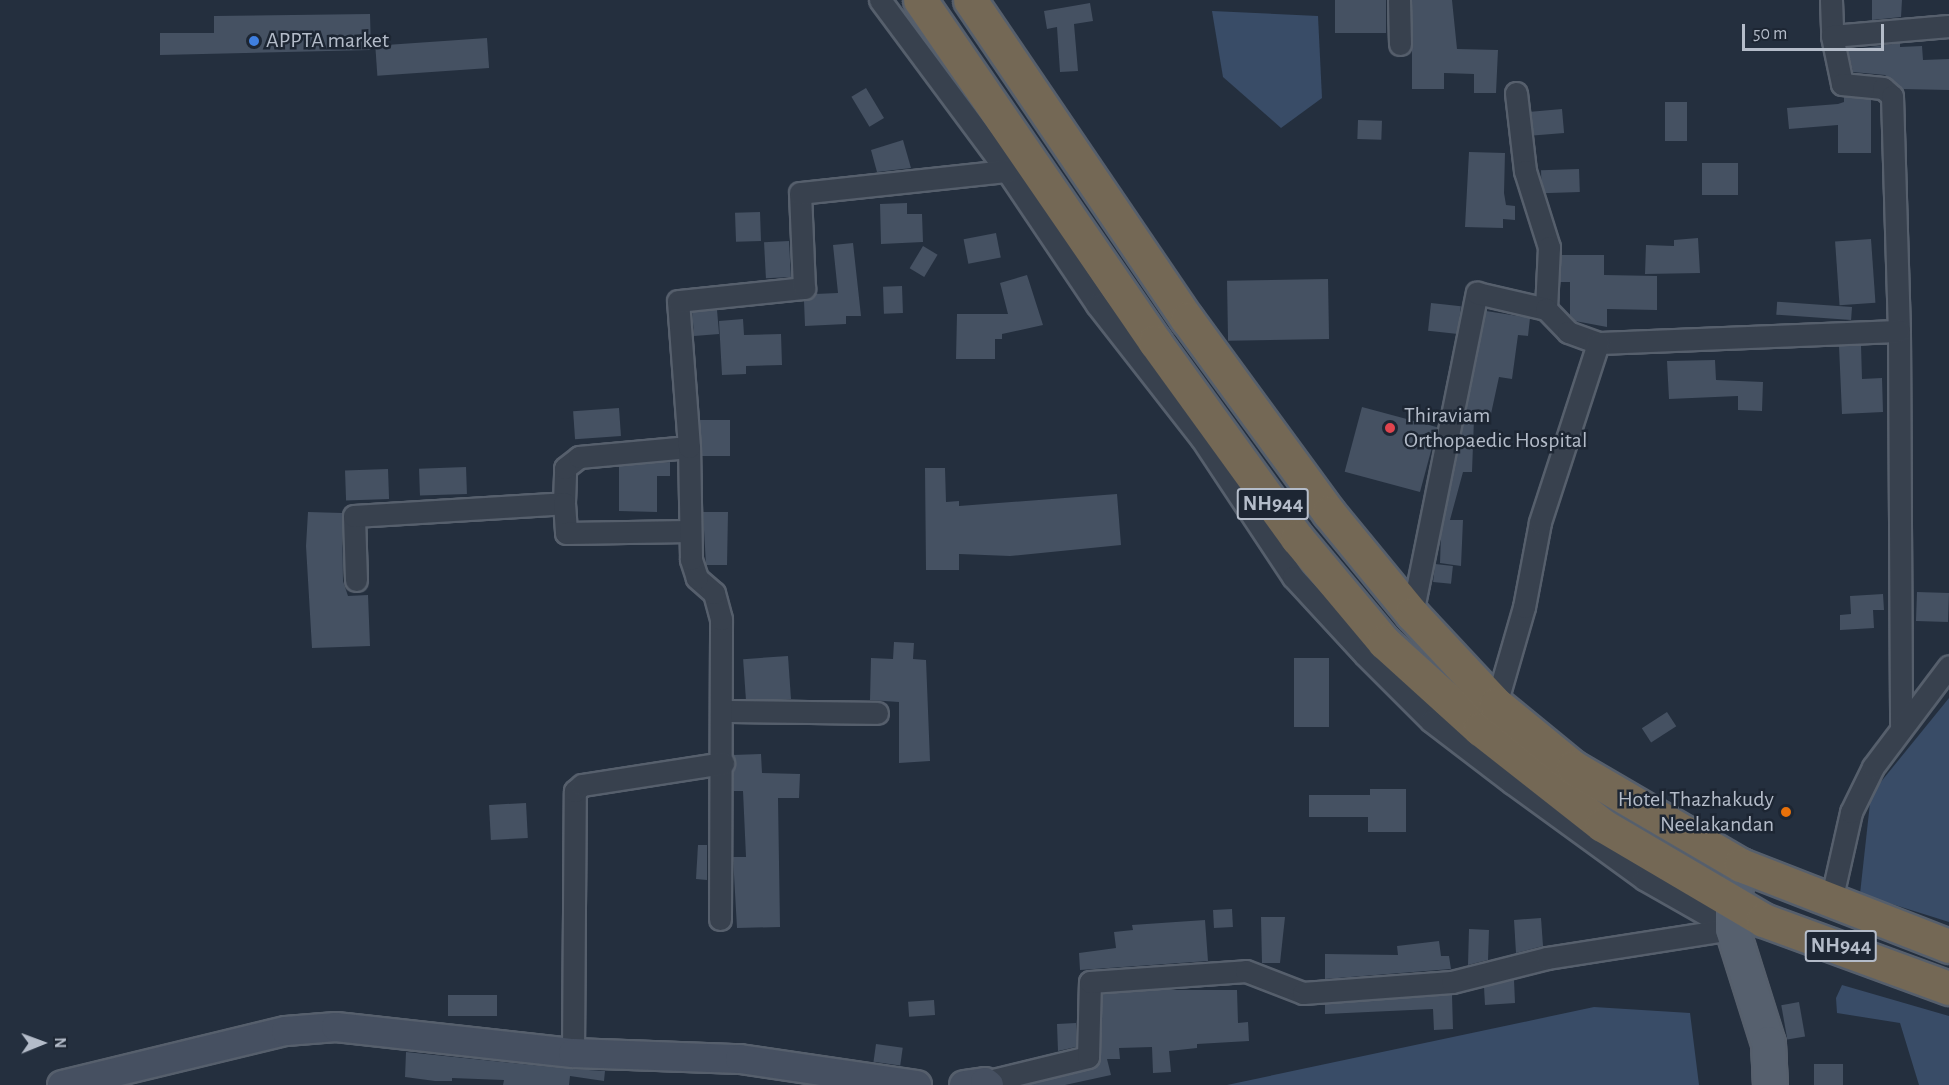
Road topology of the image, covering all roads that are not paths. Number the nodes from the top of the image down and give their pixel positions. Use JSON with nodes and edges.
{"nodes":[{"id":1,"x":880,"y":0,"type":"edge"},
{"id":2,"x":920,"y":0,"type":"edge"},
{"id":3,"x":970,"y":0,"type":"edge"},
{"id":4,"x":1399,"y":0,"type":"edge"},
{"id":5,"x":1831,"y":0,"type":"edge"},
{"id":6,"x":1949,"y":26,"type":"edge"},
{"id":7,"x":1832,"y":36,"type":"junction"},
{"id":8,"x":1400,"y":44,"type":"dead end"},
{"id":9,"x":1516,"y":93,"type":"dead end"},
{"id":10,"x":1006,"y":171,"type":"junction"},
{"id":11,"x":1546,"y":309,"type":"junction"},
{"id":12,"x":1899,"y":331,"type":"junction"},
{"id":13,"x":1598,"y":343,"type":"junction"},
{"id":14,"x":689,"y":447,"type":"junction"},
{"id":15,"x":564,"y":504,"type":"junction"},
{"id":16,"x":689,"y":531,"type":"junction"},
{"id":17,"x":356,"y":580,"type":"dead end"},
{"id":18,"x":1412,"y":614,"type":"junction"},
{"id":19,"x":1949,"y":666,"type":"edge"},
{"id":20,"x":1496,"y":704,"type":"junction"},
{"id":21,"x":721,"y":711,"type":"junction"},
{"id":22,"x":877,"y":713,"type":"dead end"},
{"id":23,"x":1901,"y":729,"type":"junction"},
{"id":24,"x":723,"y":763,"type":"junction"},
{"id":25,"x":1742,"y":865,"type":"junction"},
{"id":26,"x":1831,"y":901,"type":"junction"},
{"id":27,"x":1732,"y":916,"type":"junction"},
{"id":28,"x":720,"y":919,"type":"dead end"},
{"id":29,"x":1949,"y":946,"type":"edge"},
{"id":30,"x":1949,"y":988,"type":"edge"},
{"id":31,"x":573,"y":1053,"type":"junction"},
{"id":32,"x":979,"y":1084,"type":"edge"},
{"id":33,"x":62,"y":1085,"type":"edge"},
{"id":34,"x":917,"y":1085,"type":"edge"},
{"id":35,"x":1770,"y":1085,"type":"edge"}],
"edges":[{"from":1,"to":10,"type":"street"},
{"from":2,"to":27,"type":"highway","number":"NH944"},
{"from":3,"to":18,"type":"highway","number":"NH944"},
{"from":4,"to":8,"type":"street"},
{"from":5,"to":7,"type":"street"},
{"from":6,"to":7,"type":"street"},
{"from":7,"to":12,"type":"street"},
{"from":9,"to":11,"type":"street"},
{"from":10,"to":14,"type":"street"},
{"from":10,"to":27,"type":"street"},
{"from":11,"to":13,"type":"street"},
{"from":11,"to":18,"type":"street"},
{"from":12,"to":13,"type":"street"},
{"from":12,"to":23,"type":"street"},
{"from":13,"to":20,"type":"street"},
{"from":14,"to":15,"type":"street"},
{"from":14,"to":16,"type":"street"},
{"from":15,"to":16,"type":"street"},
{"from":15,"to":17,"type":"street"},
{"from":16,"to":21,"type":"street"},
{"from":18,"to":20,"type":"highway","number":"NH944"},
{"from":19,"to":23,"type":"street"},
{"from":20,"to":25,"type":"highway","number":"NH944"},
{"from":21,"to":22,"type":"street"},
{"from":21,"to":24,"type":"street"},
{"from":23,"to":26,"type":"street"},
{"from":24,"to":28,"type":"street"},
{"from":24,"to":31,"type":"street"},
{"from":25,"to":26,"type":"highway","name":"NH944","number":"NH944"},
{"from":25,"to":27,"type":"main road"},
{"from":26,"to":29,"type":"highway","name":"NH944","number":"NH944"},
{"from":27,"to":30,"type":"highway","name":"NH944","number":"NH944"},
{"from":27,"to":32,"type":"street"},
{"from":27,"to":35,"type":"main road"},
{"from":31,"to":33,"type":"street"},
{"from":31,"to":34,"type":"street"}]}
